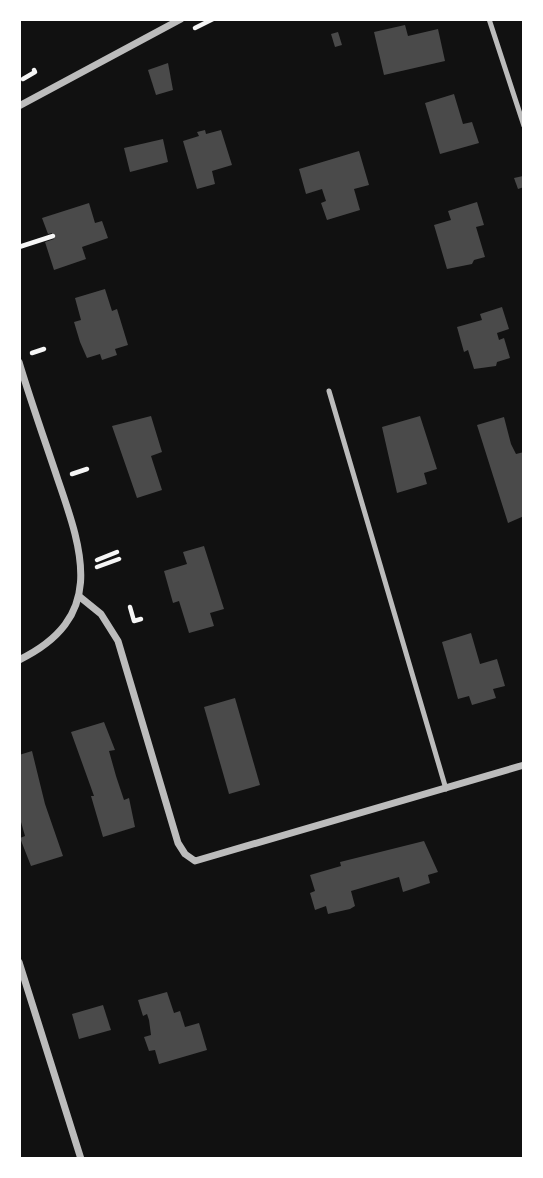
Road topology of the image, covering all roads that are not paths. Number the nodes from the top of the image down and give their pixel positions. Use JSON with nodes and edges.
{"nodes":[{"id":1,"x":181,"y":19,"type":"edge"},
{"id":2,"x":489,"y":19,"type":"edge"},
{"id":3,"x":19,"y":106,"type":"edge"},
{"id":4,"x":524,"y":126,"type":"edge"},
{"id":5,"x":19,"y":362,"type":"edge"},
{"id":6,"x":29,"y":391,"type":"junction"},
{"id":7,"x":329,"y":391,"type":"dead end"},
{"id":8,"x":19,"y":395,"type":"edge"},
{"id":9,"x":80,"y":597,"type":"junction"},
{"id":10,"x":19,"y":660,"type":"edge"},
{"id":11,"x":524,"y":765,"type":"edge"},
{"id":12,"x":446,"y":789,"type":"junction"},
{"id":13,"x":19,"y":962,"type":"edge"},
{"id":14,"x":81,"y":1159,"type":"edge"}],
"edges":[{"from":1,"to":3,"type":"street"},
{"from":2,"to":4,"type":"lane"},
{"from":5,"to":6,"type":"street"},
{"from":6,"to":8,"type":"street"},
{"from":6,"to":9,"type":"street"},
{"from":7,"to":12,"type":"lane"},
{"from":9,"to":10,"type":"street"},
{"from":9,"to":12,"type":"street"},
{"from":11,"to":12,"type":"street"},
{"from":13,"to":14,"type":"street"}]}
